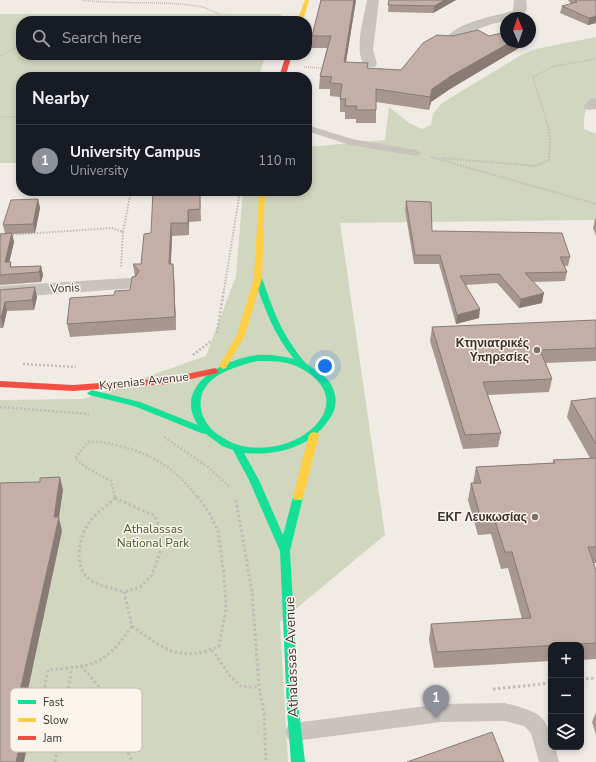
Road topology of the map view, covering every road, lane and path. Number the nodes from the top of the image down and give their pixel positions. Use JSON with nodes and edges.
{"nodes":[{"id":1,"x":82,"y":0,"type":"edge"},
{"id":2,"x":307,"y":0,"type":"edge"},
{"id":3,"x":373,"y":0,"type":"edge"},
{"id":4,"x":520,"y":0,"type":"edge"},
{"id":5,"x":223,"y":16,"type":"edge"},
{"id":6,"x":302,"y":16,"type":"edge"},
{"id":7,"x":451,"y":40,"type":"edge"},
{"id":8,"x":16,"y":48,"type":"edge"},
{"id":9,"x":0,"y":56,"type":"edge"},
{"id":10,"x":596,"y":59,"type":"edge"},
{"id":11,"x":287,"y":60,"type":"edge"},
{"id":12,"x":370,"y":64,"type":"dead end"},
{"id":13,"x":285,"y":66,"type":"junction"},
{"id":14,"x":332,"y":69,"type":"edge"},
{"id":15,"x":283,"y":72,"type":"edge"},
{"id":16,"x":0,"y":117,"type":"edge"},
{"id":17,"x":16,"y":117,"type":"edge"},
{"id":18,"x":312,"y":130,"type":"edge"},
{"id":19,"x":416,"y":153,"type":"joint"},
{"id":20,"x":434,"y":158,"type":"junction"},
{"id":21,"x":130,"y":196,"type":"edge"},
{"id":22,"x":239,"y":196,"type":"edge"},
{"id":23,"x":262,"y":196,"type":"edge"},
{"id":24,"x":596,"y":204,"type":"edge"},
{"id":25,"x":123,"y":232,"type":"junction"},
{"id":26,"x":8,"y":236,"type":"edge"},
{"id":27,"x":258,"y":278,"type":"junction"},
{"id":28,"x":125,"y":285,"type":"joint"},
{"id":29,"x":0,"y":292,"type":"edge"},
{"id":30,"x":186,"y":358,"type":"dead end"},
{"id":31,"x":26,"y":364,"type":"dead end"},
{"id":32,"x":303,"y":365,"type":"junction"},
{"id":33,"x":223,"y":366,"type":"junction"},
{"id":34,"x":79,"y":367,"type":"dead end"},
{"id":35,"x":215,"y":371,"type":"junction"},
{"id":36,"x":0,"y":384,"type":"edge"},
{"id":37,"x":73,"y":388,"type":"junction"},
{"id":38,"x":0,"y":407,"type":"edge"},
{"id":39,"x":95,"y":414,"type":"dead end"},
{"id":40,"x":204,"y":431,"type":"junction"},
{"id":41,"x":158,"y":434,"type":"dead end"},
{"id":42,"x":314,"y":435,"type":"junction"},
{"id":43,"x":237,"y":448,"type":"junction"},
{"id":44,"x":115,"y":498,"type":"junction"},
{"id":45,"x":285,"y":551,"type":"junction"},
{"id":46,"x":124,"y":592,"type":"junction"},
{"id":47,"x":132,"y":626,"type":"junction"},
{"id":48,"x":212,"y":650,"type":"junction"},
{"id":49,"x":81,"y":665,"type":"junction"},
{"id":50,"x":72,"y":667,"type":"junction"},
{"id":51,"x":596,"y":678,"type":"edge"},
{"id":52,"x":584,"y":679,"type":"edge"},
{"id":53,"x":259,"y":687,"type":"junction"},
{"id":54,"x":44,"y":688,"type":"edge"},
{"id":55,"x":68,"y":688,"type":"edge"},
{"id":56,"x":100,"y":688,"type":"edge"},
{"id":57,"x":294,"y":732,"type":"junction"},
{"id":58,"x":57,"y":752,"type":"edge"},
{"id":59,"x":128,"y":752,"type":"edge"},
{"id":60,"x":55,"y":762,"type":"edge"},
{"id":61,"x":132,"y":762,"type":"edge"},
{"id":62,"x":266,"y":762,"type":"edge"},
{"id":63,"x":298,"y":762,"type":"edge"},
{"id":64,"x":549,"y":762,"type":"edge"}],
"edges":[{"from":1,"to":5,"type":"path"},
{"from":2,"to":6,"type":"main road"},
{"from":3,"to":12,"type":"street"},
{"from":4,"to":7,"type":"street"},
{"from":8,"to":9,"type":"path"},
{"from":10,"to":20,"type":"path"},
{"from":11,"to":13,"type":"main road"},
{"from":13,"to":14,"type":"path"},
{"from":13,"to":15,"type":"main road"},
{"from":16,"to":17,"type":"path"},
{"from":18,"to":19,"type":"lane"},
{"from":19,"to":20,"type":"path"},
{"from":20,"to":24,"type":"path"},
{"from":21,"to":25,"type":"path"},
{"from":22,"to":30,"type":"path"},
{"from":23,"to":27,"type":"main road"},
{"from":25,"to":26,"type":"path"},
{"from":25,"to":28,"type":"path"},
{"from":27,"to":32,"type":"main road"},
{"from":27,"to":33,"type":"main road"},
{"from":28,"to":29,"type":"street","name":"Vonis"},
{"from":31,"to":34,"type":"path"},
{"from":32,"to":33,"type":"main road"},
{"from":32,"to":42,"type":"main road"},
{"from":33,"to":35,"type":"main road"},
{"from":35,"to":37,"type":"main road","name":"Kyrenias Avenue"},
{"from":35,"to":40,"type":"main road"},
{"from":36,"to":37,"type":"main road","name":"Kyrenias Avenue"},
{"from":37,"to":40,"type":"main road","name":"Kyrenias Avenue"},
{"from":38,"to":39,"type":"path"},
{"from":40,"to":43,"type":"main road"},
{"from":41,"to":53,"type":"path"},
{"from":42,"to":43,"type":"main road"},
{"from":42,"to":45,"type":"main road","name":"Athalassas Avenue"},
{"from":43,"to":45,"type":"main road","name":"Athalassas Avenue"},
{"from":44,"to":46,"type":"path"},
{"from":44,"to":46,"type":"path"},
{"from":44,"to":48,"type":"path"},
{"from":45,"to":57,"type":"main road","name":"Athalassas Avenue"},
{"from":46,"to":47,"type":"path"},
{"from":47,"to":48,"type":"path"},
{"from":47,"to":49,"type":"path"},
{"from":48,"to":53,"type":"path"},
{"from":49,"to":50,"type":"path"},
{"from":49,"to":56,"type":"path"},
{"from":50,"to":54,"type":"path"},
{"from":50,"to":55,"type":"path"},
{"from":51,"to":52,"type":"path"},
{"from":53,"to":62,"type":"path"},
{"from":57,"to":63,"type":"main road","name":"Athalassas Avenue"},
{"from":57,"to":64,"type":"lane"},
{"from":58,"to":60,"type":"path"},
{"from":59,"to":61,"type":"path"}]}
